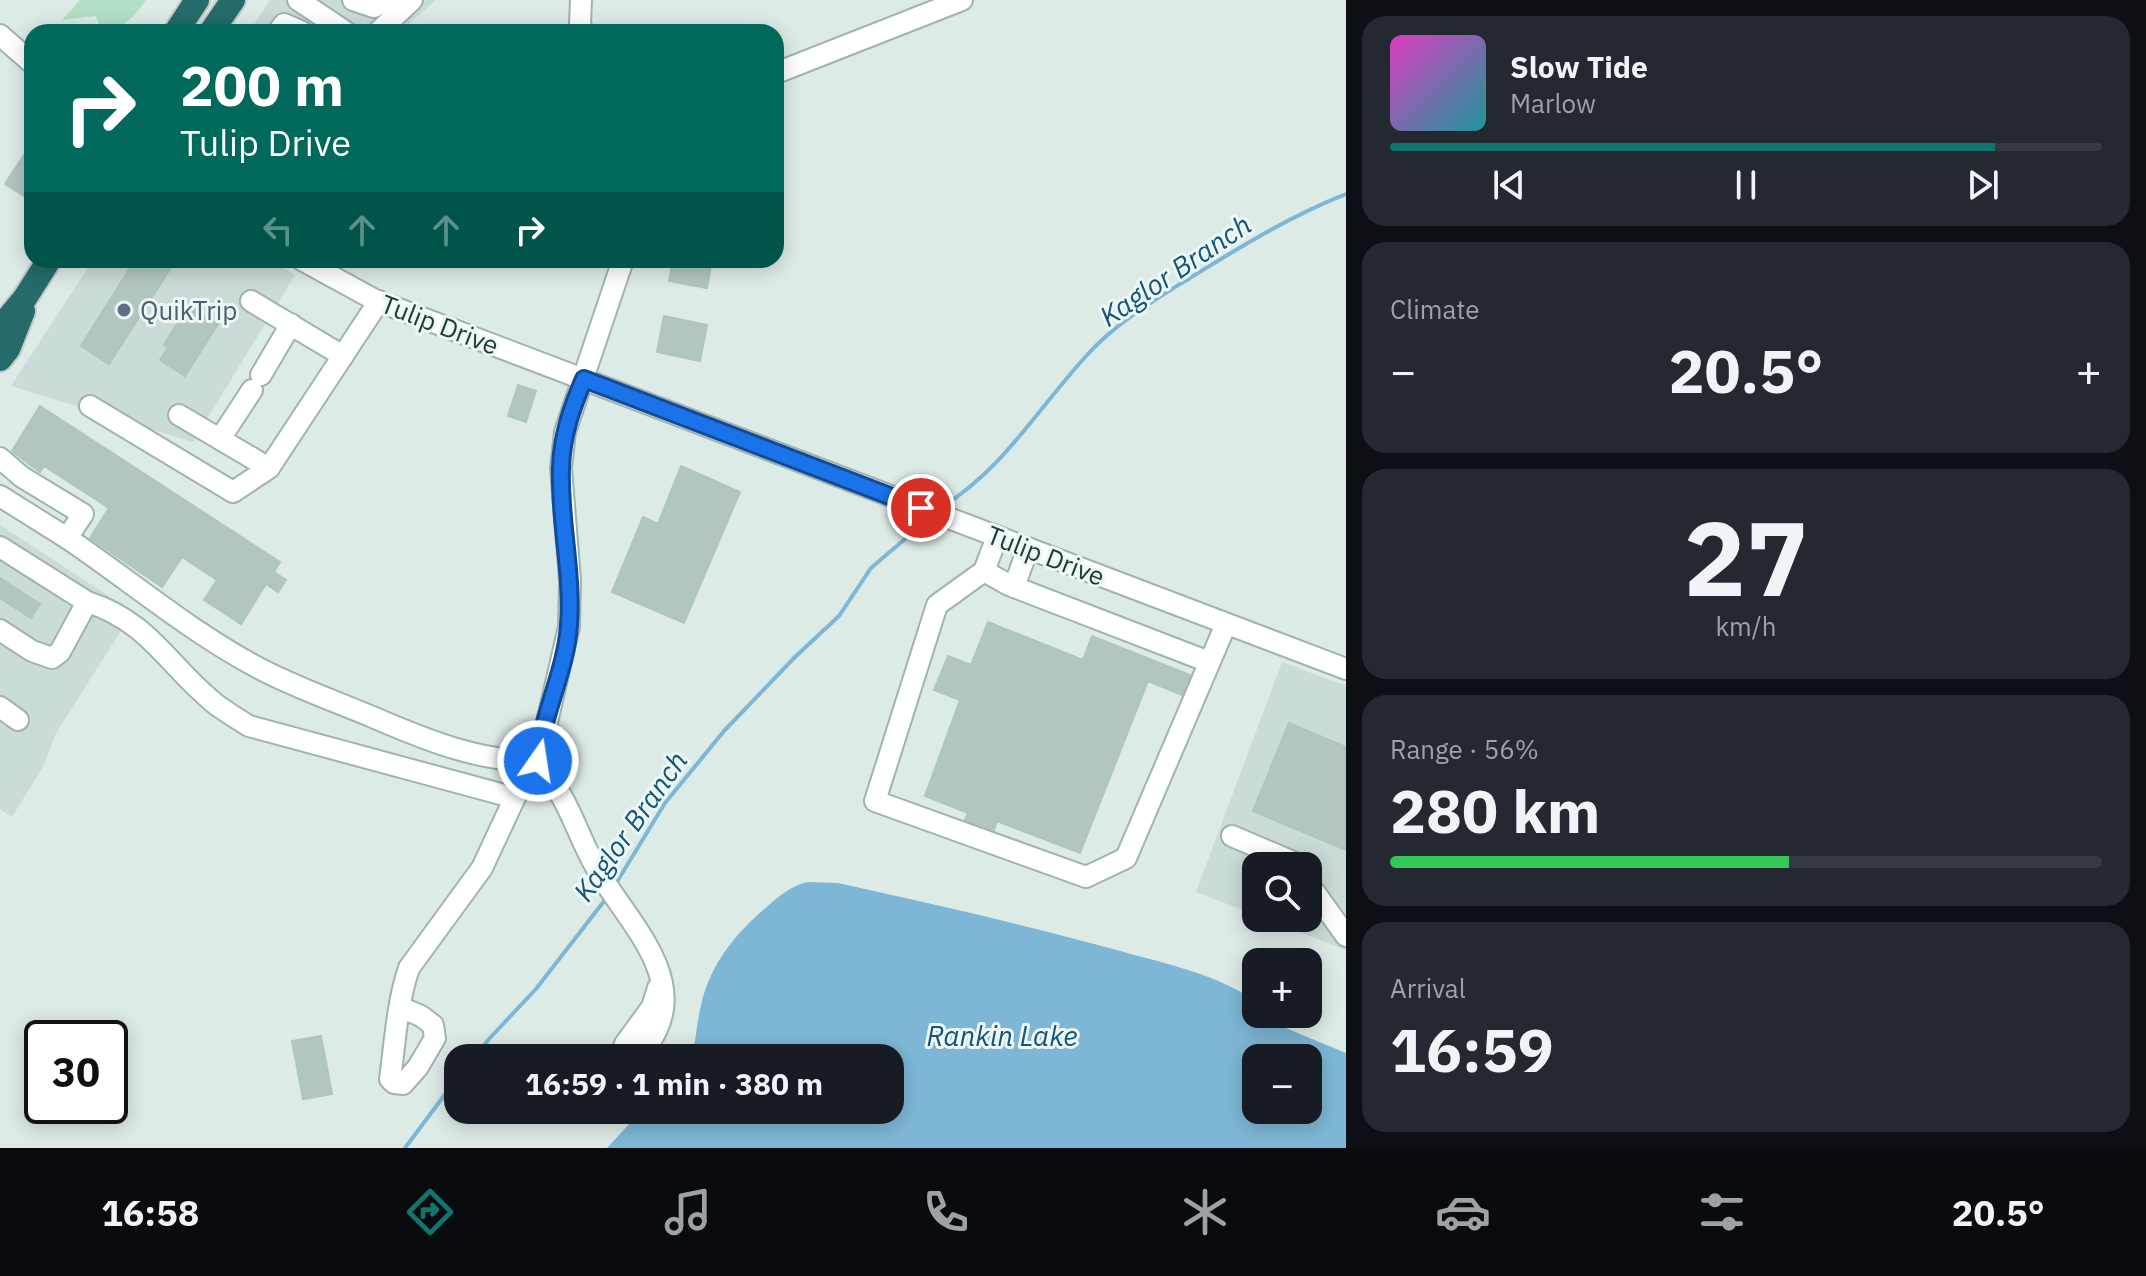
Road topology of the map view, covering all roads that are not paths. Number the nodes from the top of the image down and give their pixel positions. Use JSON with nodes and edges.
{"nodes":[{"id":1,"x":197,"y":0,"type":"edge"},
{"id":2,"x":298,"y":0,"type":"edge"},
{"id":3,"x":342,"y":0,"type":"edge"},
{"id":4,"x":353,"y":0,"type":"edge"},
{"id":5,"x":364,"y":0,"type":"edge"},
{"id":6,"x":371,"y":0,"type":"edge"},
{"id":7,"x":388,"y":0,"type":"edge"},
{"id":8,"x":412,"y":0,"type":"edge"},
{"id":9,"x":581,"y":0,"type":"edge"},
{"id":10,"x":962,"y":0,"type":"edge"},
{"id":11,"x":236,"y":2,"type":"edge"},
{"id":12,"x":181,"y":24,"type":"edge"},
{"id":13,"x":218,"y":24,"type":"edge"},
{"id":14,"x":323,"y":24,"type":"edge"},
{"id":15,"x":326,"y":24,"type":"edge"},
{"id":16,"x":386,"y":24,"type":"edge"},
{"id":17,"x":580,"y":24,"type":"edge"},
{"id":18,"x":3,"y":45,"type":"edge"},
{"id":19,"x":24,"y":58,"type":"edge"},
{"id":20,"x":784,"y":70,"type":"edge"},
{"id":21,"x":44,"y":268,"type":"edge"},
{"id":22,"x":319,"y":268,"type":"edge"},
{"id":23,"x":620,"y":268,"type":"edge"},
{"id":24,"x":25,"y":298,"type":"junction"},
{"id":25,"x":251,"y":301,"type":"dead end"},
{"id":26,"x":379,"y":301,"type":"junction"},
{"id":27,"x":291,"y":324,"type":"junction"},
{"id":28,"x":0,"y":328,"type":"edge"},
{"id":29,"x":343,"y":356,"type":"junction"},
{"id":30,"x":0,"y":359,"type":"edge"},
{"id":31,"x":584,"y":379,"type":"junction"},
{"id":32,"x":90,"y":406,"type":"dead end"},
{"id":33,"x":179,"y":415,"type":"dead end"},
{"id":34,"x":220,"y":439,"type":"junction"},
{"id":35,"x":0,"y":458,"type":"edge"},
{"id":36,"x":269,"y":468,"type":"junction"},
{"id":37,"x":0,"y":496,"type":"edge"},
{"id":38,"x":997,"y":537,"type":"junction"},
{"id":39,"x":67,"y":538,"type":"junction"},
{"id":40,"x":0,"y":547,"type":"edge"},
{"id":41,"x":1028,"y":548,"type":"junction"},
{"id":42,"x":984,"y":571,"type":"junction"},
{"id":43,"x":1014,"y":587,"type":"junction"},
{"id":44,"x":85,"y":607,"type":"junction"},
{"id":45,"x":1226,"y":624,"type":"junction"},
{"id":46,"x":0,"y":630,"type":"edge"},
{"id":47,"x":1209,"y":662,"type":"junction"},
{"id":48,"x":1346,"y":669,"type":"edge"},
{"id":49,"x":0,"y":707,"type":"edge"},
{"id":50,"x":18,"y":720,"type":"dead end"},
{"id":51,"x":538,"y":761,"type":"junction"},
{"id":52,"x":517,"y":793,"type":"junction"},
{"id":53,"x":1232,"y":836,"type":"dead end"},
{"id":54,"x":1270,"y":852,"type":"edge"},
{"id":55,"x":1322,"y":903,"type":"edge"},
{"id":56,"x":1346,"y":936,"type":"edge"},
{"id":57,"x":661,"y":985,"type":"junction"},
{"id":58,"x":400,"y":1007,"type":"dead end"},
{"id":59,"x":625,"y":1044,"type":"edge"},
{"id":60,"x":647,"y":1044,"type":"edge"}],
"edges":[{"from":1,"to":12,"type":"highway"},
{"from":2,"to":14,"type":"street"},
{"from":3,"to":15,"type":"street"},
{"from":4,"to":7,"type":"street"},
{"from":5,"to":6,"type":"street"},
{"from":8,"to":16,"type":"street"},
{"from":9,"to":17,"type":"street"},
{"from":10,"to":20,"type":"street"},
{"from":11,"to":13,"type":"highway"},
{"from":18,"to":19,"type":"street"},
{"from":21,"to":24,"type":"highway"},
{"from":22,"to":26,"type":"street","name":"Tulip Drive"},
{"from":23,"to":31,"type":"street"},
{"from":24,"to":28,"type":"highway"},
{"from":24,"to":30,"type":"highway"},
{"from":25,"to":27,"type":"street"},
{"from":26,"to":29,"type":"street"},
{"from":26,"to":31,"type":"street","name":"Tulip Drive"},
{"from":27,"to":29,"type":"street"},
{"from":27,"to":34,"type":"street"},
{"from":29,"to":36,"type":"street"},
{"from":31,"to":38,"type":"street","name":"Tulip Drive"},
{"from":31,"to":51,"type":"street"},
{"from":32,"to":36,"type":"street"},
{"from":33,"to":34,"type":"street"},
{"from":34,"to":36,"type":"street"},
{"from":35,"to":39,"type":"street"},
{"from":37,"to":39,"type":"street"},
{"from":38,"to":41,"type":"street","name":"Tulip Drive"},
{"from":38,"to":42,"type":"street"},
{"from":39,"to":51,"type":"street"},
{"from":40,"to":44,"type":"street"},
{"from":41,"to":43,"type":"street"},
{"from":41,"to":45,"type":"street","name":"Tulip Drive"},
{"from":42,"to":43,"type":"street"},
{"from":42,"to":47,"type":"street"},
{"from":43,"to":47,"type":"street"},
{"from":44,"to":46,"type":"street"},
{"from":44,"to":52,"type":"street"},
{"from":45,"to":47,"type":"street"},
{"from":45,"to":48,"type":"street","name":"Tulip Drive"},
{"from":49,"to":50,"type":"street"},
{"from":51,"to":52,"type":"street"},
{"from":51,"to":57,"type":"street"},
{"from":52,"to":58,"type":"street"},
{"from":53,"to":54,"type":"street"},
{"from":55,"to":56,"type":"street"},
{"from":57,"to":59,"type":"street"},
{"from":57,"to":60,"type":"street"}]}
